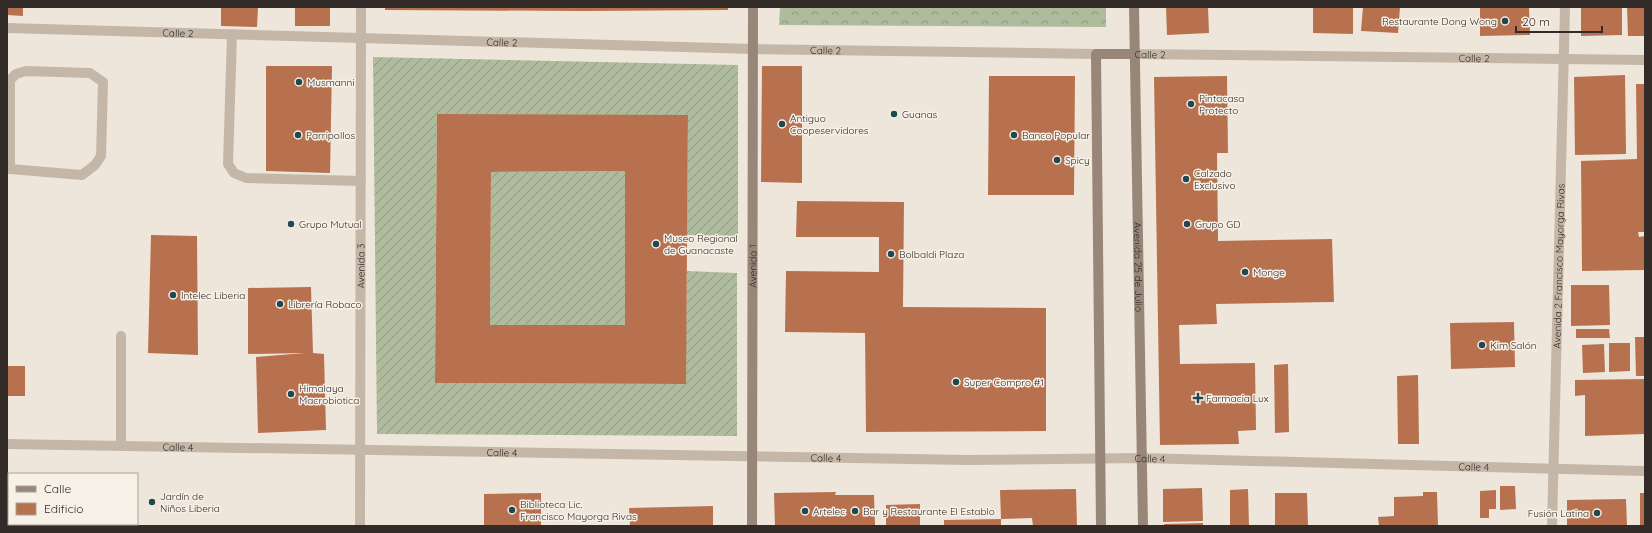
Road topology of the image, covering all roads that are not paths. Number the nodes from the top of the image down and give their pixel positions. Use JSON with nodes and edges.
{"nodes":[{"id":1,"x":362,"y":7,"type":"edge"},
{"id":2,"x":753,"y":7,"type":"edge"},
{"id":3,"x":1134,"y":7,"type":"edge"},
{"id":4,"x":1565,"y":7,"type":"edge"},
{"id":5,"x":7,"y":28,"type":"edge"},
{"id":6,"x":232,"y":34,"type":"junction"},
{"id":7,"x":361,"y":38,"type":"junction"},
{"id":8,"x":753,"y":49,"type":"junction"},
{"id":9,"x":1096,"y":54,"type":"junction"},
{"id":10,"x":1135,"y":54,"type":"junction"},
{"id":11,"x":1564,"y":59,"type":"junction"},
{"id":12,"x":1645,"y":60,"type":"edge"},
{"id":13,"x":8,"y":169,"type":"edge"},
{"id":14,"x":361,"y":182,"type":"junction"},
{"id":15,"x":121,"y":336,"type":"dead end"},
{"id":16,"x":7,"y":444,"type":"edge"},
{"id":17,"x":121,"y":446,"type":"junction"},
{"id":18,"x":360,"y":451,"type":"junction"},
{"id":19,"x":753,"y":457,"type":"junction"},
{"id":20,"x":1100,"y":458,"type":"junction"},
{"id":21,"x":1141,"y":458,"type":"junction"},
{"id":22,"x":1554,"y":470,"type":"junction"},
{"id":23,"x":1645,"y":472,"type":"edge"},
{"id":24,"x":360,"y":526,"type":"edge"},
{"id":25,"x":752,"y":526,"type":"edge"},
{"id":26,"x":1101,"y":526,"type":"edge"},
{"id":27,"x":1143,"y":526,"type":"edge"},
{"id":28,"x":1552,"y":526,"type":"edge"}],
"edges":[{"from":1,"to":7,"type":"street","name":"Avenida 3"},
{"from":2,"to":8,"type":"street","name":"Avenida 1"},
{"from":3,"to":10,"type":"street","name":"Avenida 25 de Julio"},
{"from":4,"to":11,"type":"street","name":"Avenida 2 Francisco Mayorga Rivas"},
{"from":5,"to":6,"type":"street","name":"Calle 2"},
{"from":6,"to":7,"type":"street","name":"Calle 2"},
{"from":6,"to":14,"type":"street"},
{"from":7,"to":8,"type":"street","name":"Calle 2"},
{"from":7,"to":14,"type":"street","name":"Avenida 3"},
{"from":8,"to":9,"type":"street","name":"Calle 2"},
{"from":8,"to":19,"type":"street","name":"Avenida 1"},
{"from":9,"to":10,"type":"street","name":"Calle 2"},
{"from":9,"to":20,"type":"street"},
{"from":10,"to":11,"type":"street","name":"Calle 2"},
{"from":10,"to":21,"type":"street","name":"Avenida 25 de Julio"},
{"from":11,"to":12,"type":"street","name":"Calle 2"},
{"from":11,"to":22,"type":"street","name":"Avenida 2 Francisco Mayorga Rivas"},
{"from":13,"to":13,"type":"street"},
{"from":14,"to":18,"type":"street","name":"Avenida 3"},
{"from":15,"to":17,"type":"street"},
{"from":16,"to":17,"type":"street","name":"Calle 4"},
{"from":17,"to":18,"type":"street","name":"Calle 4"},
{"from":18,"to":19,"type":"street","name":"Calle 4"},
{"from":18,"to":24,"type":"street","name":"Avenida 3"},
{"from":19,"to":20,"type":"street","name":"Calle 4"},
{"from":19,"to":25,"type":"street","name":"Avenida 1"},
{"from":20,"to":21,"type":"street","name":"Calle 4"},
{"from":20,"to":26,"type":"street"},
{"from":21,"to":22,"type":"street","name":"Calle 4"},
{"from":21,"to":27,"type":"street","name":"Avenida 25 de Julio"},
{"from":22,"to":23,"type":"street","name":"Calle 4"},
{"from":22,"to":28,"type":"street","name":"Avenida 2 Francisco Mayorga Rivas"}]}
